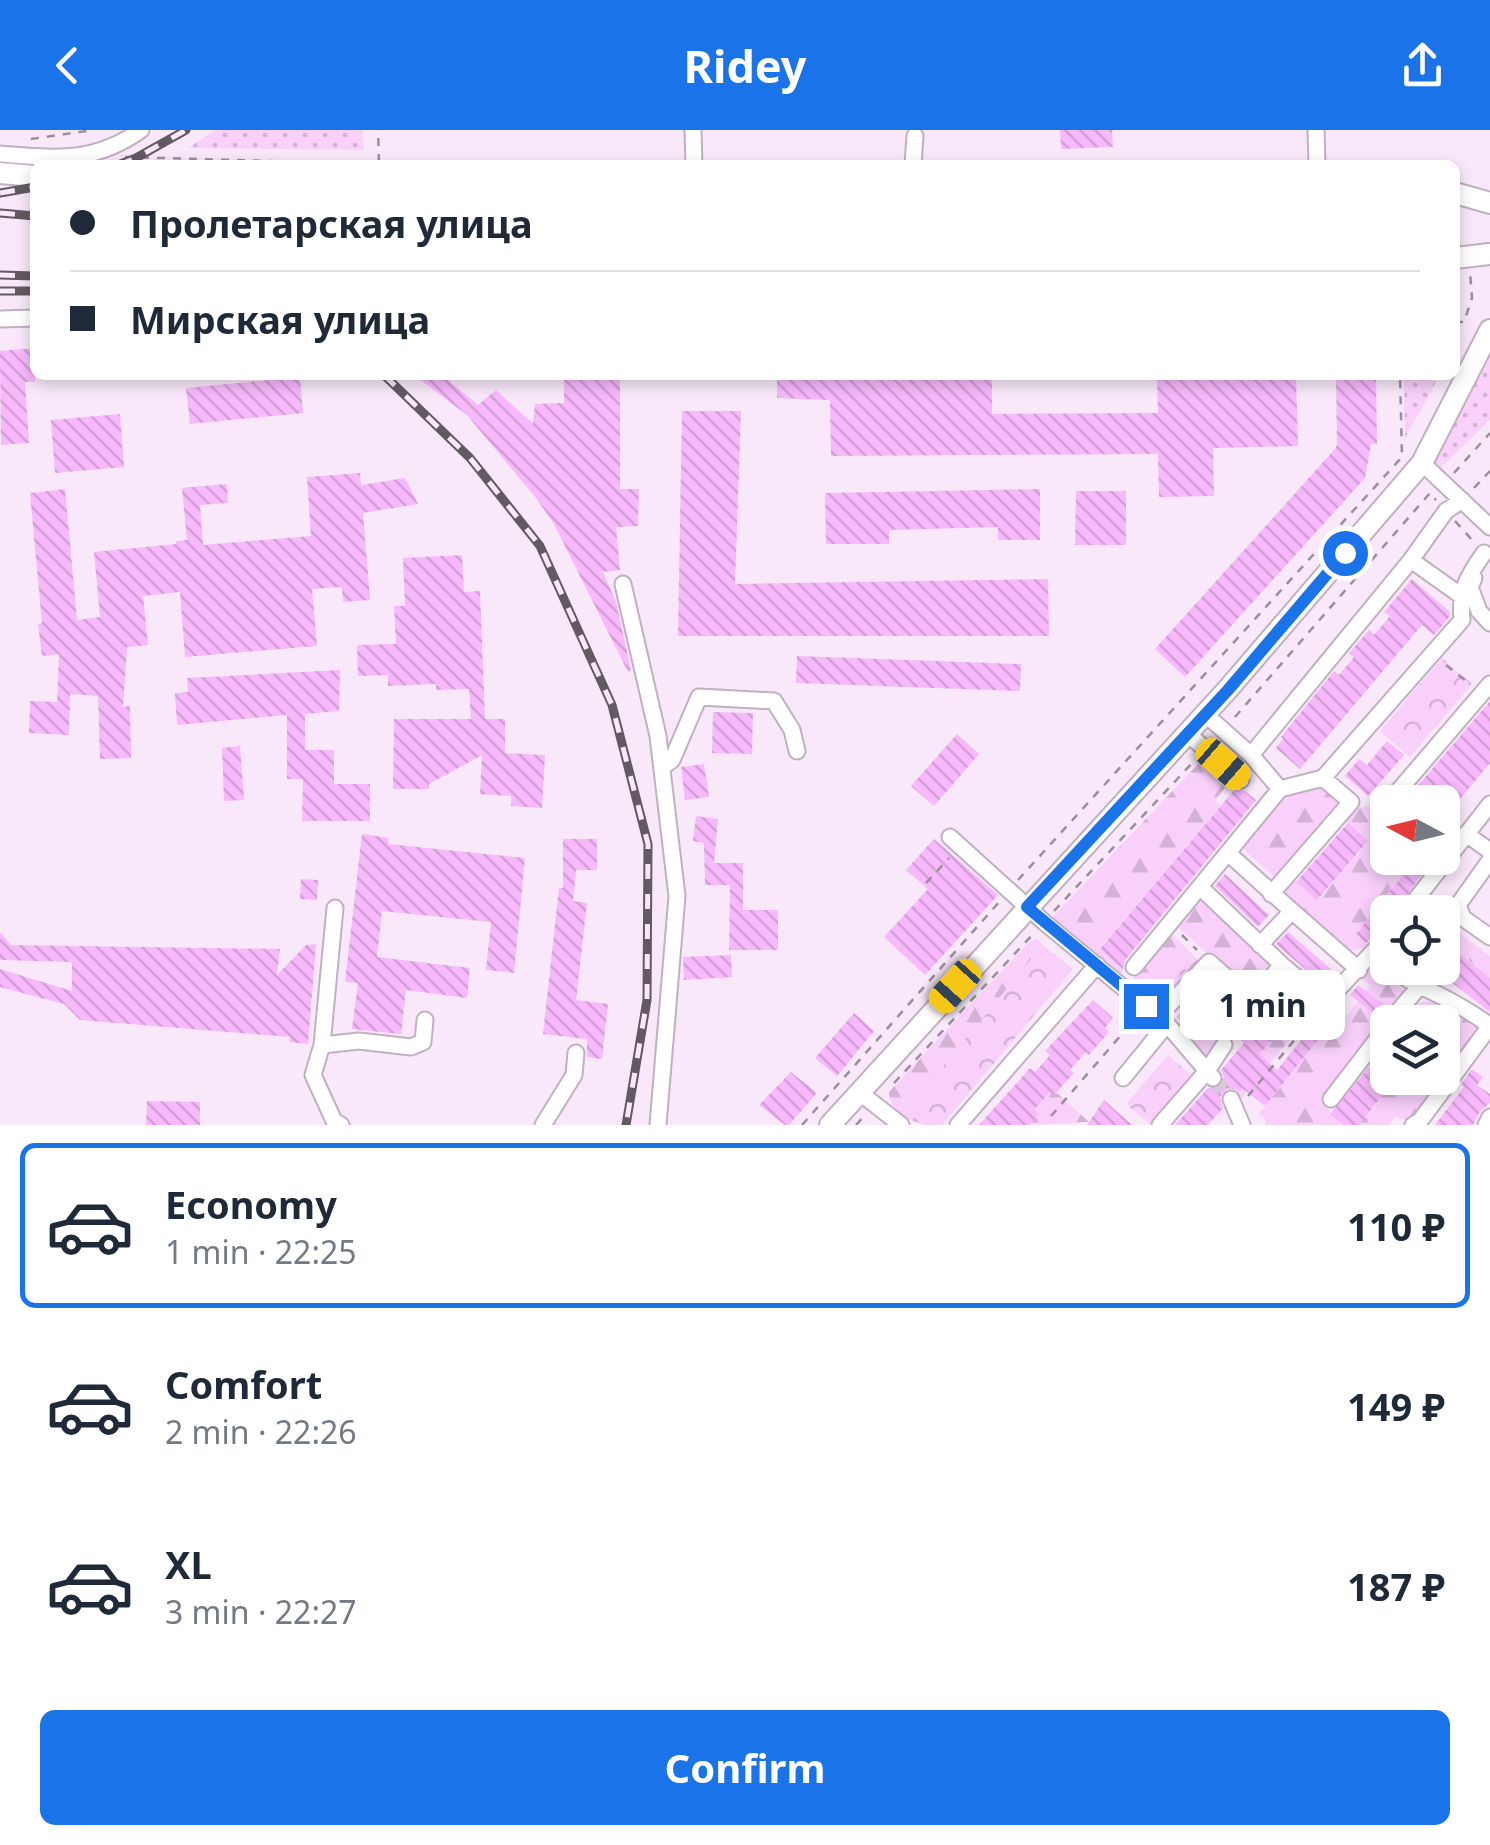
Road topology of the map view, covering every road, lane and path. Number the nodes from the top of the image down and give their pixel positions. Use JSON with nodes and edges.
{"nodes":[{"id":1,"x":94,"y":130,"type":"edge"},
{"id":2,"x":141,"y":130,"type":"edge"},
{"id":3,"x":378,"y":130,"type":"edge"},
{"id":4,"x":693,"y":130,"type":"edge"},
{"id":5,"x":1316,"y":130,"type":"edge"},
{"id":6,"x":51,"y":132,"type":"edge"},
{"id":7,"x":915,"y":136,"type":"dead end"},
{"id":8,"x":17,"y":143,"type":"dead end"},
{"id":9,"x":0,"y":154,"type":"edge"},
{"id":10,"x":98,"y":154,"type":"junction"},
{"id":11,"x":217,"y":160,"type":"edge"},
{"id":12,"x":379,"y":160,"type":"edge"},
{"id":13,"x":694,"y":160,"type":"edge"},
{"id":14,"x":913,"y":160,"type":"edge"},
{"id":15,"x":1316,"y":160,"type":"edge"},
{"id":16,"x":0,"y":173,"type":"edge"},
{"id":17,"x":30,"y":176,"type":"edge"},
{"id":18,"x":1460,"y":194,"type":"edge"},
{"id":19,"x":1490,"y":203,"type":"edge"},
{"id":20,"x":1490,"y":254,"type":"edge"},
{"id":21,"x":1462,"y":264,"type":"edge"},
{"id":22,"x":30,"y":318,"type":"edge"},
{"id":23,"x":0,"y":320,"type":"edge"},
{"id":24,"x":1460,"y":322,"type":"edge"},
{"id":25,"x":1490,"y":330,"type":"edge"},
{"id":26,"x":1400,"y":380,"type":"edge"},
{"id":27,"x":1490,"y":433,"type":"edge"},
{"id":28,"x":1422,"y":463,"type":"junction"},
{"id":29,"x":1490,"y":471,"type":"edge"},
{"id":30,"x":1452,"y":474,"type":"dead end"},
{"id":31,"x":1430,"y":493,"type":"dead end"},
{"id":32,"x":1462,"y":500,"type":"junction"},
{"id":33,"x":1490,"y":527,"type":"edge"},
{"id":34,"x":1487,"y":551,"type":"edge"},
{"id":35,"x":1411,"y":560,"type":"junction"},
{"id":36,"x":623,"y":584,"type":"dead end"},
{"id":37,"x":1460,"y":595,"type":"junction"},
{"id":38,"x":1490,"y":622,"type":"edge"},
{"id":39,"x":1434,"y":654,"type":"junction"},
{"id":40,"x":1485,"y":689,"type":"edge"},
{"id":41,"x":1205,"y":714,"type":"junction"},
{"id":42,"x":1223,"y":730,"type":"junction"},
{"id":43,"x":1188,"y":734,"type":"junction"},
{"id":44,"x":1205,"y":749,"type":"junction"},
{"id":45,"x":798,"y":751,"type":"dead end"},
{"id":46,"x":1251,"y":755,"type":"junction"},
{"id":47,"x":662,"y":767,"type":"junction"},
{"id":48,"x":1323,"y":778,"type":"junction"},
{"id":49,"x":1241,"y":780,"type":"dead end"},
{"id":50,"x":1403,"y":785,"type":"edge"},
{"id":51,"x":1280,"y":789,"type":"junction"},
{"id":52,"x":1490,"y":804,"type":"edge"},
{"id":53,"x":1466,"y":834,"type":"junction"},
{"id":54,"x":1460,"y":840,"type":"edge"},
{"id":55,"x":955,"y":841,"type":"joint"},
{"id":56,"x":1490,"y":851,"type":"edge"},
{"id":57,"x":1228,"y":854,"type":"junction"},
{"id":58,"x":1490,"y":860,"type":"edge"},
{"id":59,"x":926,"y":883,"type":"dead end"},
{"id":60,"x":1201,"y":888,"type":"junction"},
{"id":61,"x":1010,"y":890,"type":"junction"},
{"id":62,"x":1271,"y":894,"type":"junction"},
{"id":63,"x":1027,"y":907,"type":"junction"},
{"id":64,"x":334,"y":908,"type":"dead end"},
{"id":65,"x":1292,"y":911,"type":"junction"},
{"id":66,"x":1044,"y":922,"type":"junction"},
{"id":67,"x":1170,"y":924,"type":"junction"},
{"id":68,"x":1490,"y":937,"type":"edge"},
{"id":69,"x":1260,"y":945,"type":"junction"},
{"id":70,"x":1370,"y":957,"type":"edge"},
{"id":71,"x":1209,"y":962,"type":"junction"},
{"id":72,"x":1097,"y":965,"type":"junction"},
{"id":73,"x":1282,"y":965,"type":"junction"},
{"id":74,"x":1134,"y":967,"type":"dead end"},
{"id":75,"x":1359,"y":970,"type":"junction"},
{"id":76,"x":1415,"y":985,"type":"edge"},
{"id":77,"x":1418,"y":987,"type":"junction"},
{"id":78,"x":1251,"y":999,"type":"junction"},
{"id":79,"x":1326,"y":1002,"type":"junction"},
{"id":80,"x":1403,"y":1005,"type":"edge"},
{"id":81,"x":1157,"y":1016,"type":"junction"},
{"id":82,"x":425,"y":1020,"type":"dead end"},
{"id":83,"x":1233,"y":1020,"type":"dead end"},
{"id":84,"x":1490,"y":1026,"type":"edge"},
{"id":85,"x":322,"y":1044,"type":"junction"},
{"id":86,"x":1224,"y":1045,"type":"dead end"},
{"id":87,"x":1370,"y":1048,"type":"edge"},
{"id":88,"x":576,"y":1053,"type":"dead end"},
{"id":89,"x":1210,"y":1074,"type":"junction"},
{"id":90,"x":1123,"y":1078,"type":"dead end"},
{"id":91,"x":867,"y":1098,"type":"junction"},
{"id":92,"x":1331,"y":1099,"type":"dead end"},
{"id":93,"x":1237,"y":1111,"type":"edge"},
{"id":94,"x":1052,"y":1116,"type":"dead end"},
{"id":95,"x":1490,"y":1117,"type":"edge"},
{"id":96,"x":341,"y":1125,"type":"edge"},
{"id":97,"x":542,"y":1125,"type":"edge"},
{"id":98,"x":658,"y":1125,"type":"edge"},
{"id":99,"x":802,"y":1125,"type":"edge"},
{"id":100,"x":830,"y":1125,"type":"edge"},
{"id":101,"x":856,"y":1125,"type":"edge"},
{"id":102,"x":901,"y":1125,"type":"edge"},
{"id":103,"x":958,"y":1125,"type":"edge"},
{"id":104,"x":1160,"y":1125,"type":"edge"},
{"id":105,"x":1413,"y":1125,"type":"edge"},
{"id":106,"x":1486,"y":1125,"type":"edge"}],
"edges":[{"from":1,"to":6,"type":"path"},
{"from":2,"to":10,"type":"street"},
{"from":3,"to":12,"type":"path"},
{"from":4,"to":13,"type":"street"},
{"from":5,"to":15,"type":"street"},
{"from":6,"to":8,"type":"path"},
{"from":7,"to":14,"type":"street"},
{"from":9,"to":10,"type":"street"},
{"from":10,"to":11,"type":"path"},
{"from":16,"to":17,"type":"main road"},
{"from":18,"to":19,"type":"main road"},
{"from":20,"to":21,"type":"main road"},
{"from":21,"to":24,"type":"path"},
{"from":22,"to":23,"type":"street"},
{"from":25,"to":28,"type":"main road"},
{"from":26,"to":61,"type":"path"},
{"from":27,"to":30,"type":"path"},
{"from":28,"to":32,"type":"street"},
{"from":28,"to":41,"type":"main road"},
{"from":29,"to":32,"type":"path"},
{"from":31,"to":42,"type":"path"},
{"from":32,"to":33,"type":"street"},
{"from":32,"to":35,"type":"street"},
{"from":34,"to":37,"type":"street"},
{"from":34,"to":38,"type":"street"},
{"from":35,"to":37,"type":"street"},
{"from":35,"to":46,"type":"street"},
{"from":36,"to":47,"type":"street"},
{"from":37,"to":39,"type":"street"},
{"from":39,"to":40,"type":"path"},
{"from":39,"to":48,"type":"street"},
{"from":40,"to":50,"type":"street"},
{"from":41,"to":42,"type":"street"},
{"from":41,"to":43,"type":"main road"},
{"from":42,"to":46,"type":"street"},
{"from":43,"to":44,"type":"street"},
{"from":43,"to":63,"type":"main road"},
{"from":44,"to":49,"type":"street"},
{"from":44,"to":66,"type":"path"},
{"from":45,"to":47,"type":"street"},
{"from":46,"to":51,"type":"street"},
{"from":47,"to":98,"type":"street"},
{"from":48,"to":51,"type":"street"},
{"from":48,"to":62,"type":"street"},
{"from":51,"to":57,"type":"street"},
{"from":52,"to":53,"type":"street"},
{"from":53,"to":54,"type":"street"},
{"from":53,"to":56,"type":"street"},
{"from":55,"to":59,"type":"path"},
{"from":55,"to":61,"type":"street"},
{"from":57,"to":60,"type":"street"},
{"from":57,"to":62,"type":"street"},
{"from":58,"to":68,"type":"street"},
{"from":60,"to":67,"type":"street"},
{"from":60,"to":69,"type":"street"},
{"from":61,"to":63,"type":"street"},
{"from":61,"to":99,"type":"path"},
{"from":62,"to":65,"type":"street"},
{"from":63,"to":66,"type":"street"},
{"from":63,"to":91,"type":"main road"},
{"from":64,"to":85,"type":"street"},
{"from":65,"to":69,"type":"street"},
{"from":65,"to":75,"type":"street"},
{"from":66,"to":72,"type":"street"},
{"from":66,"to":91,"type":"path"},
{"from":67,"to":71,"type":"path"},
{"from":67,"to":74,"type":"street"},
{"from":69,"to":73,"type":"street"},
{"from":70,"to":75,"type":"street"},
{"from":71,"to":78,"type":"street"},
{"from":71,"to":81,"type":"street"},
{"from":72,"to":81,"type":"street"},
{"from":72,"to":103,"type":"street"},
{"from":73,"to":78,"type":"street"},
{"from":73,"to":79,"type":"street"},
{"from":75,"to":79,"type":"street"},
{"from":76,"to":77,"type":"street"},
{"from":77,"to":80,"type":"street"},
{"from":77,"to":84,"type":"street"},
{"from":78,"to":83,"type":"street"},
{"from":79,"to":93,"type":"path"},
{"from":81,"to":89,"type":"street"},
{"from":81,"to":90,"type":"street"},
{"from":81,"to":94,"type":"path"},
{"from":82,"to":85,"type":"street"},
{"from":84,"to":105,"type":"street"},
{"from":85,"to":96,"type":"street"},
{"from":86,"to":89,"type":"street"},
{"from":87,"to":92,"type":"street"},
{"from":88,"to":97,"type":"street"},
{"from":89,"to":104,"type":"street"},
{"from":91,"to":100,"type":"main road"},
{"from":91,"to":101,"type":"path"},
{"from":91,"to":102,"type":"street"},
{"from":95,"to":106,"type":"street"}]}
